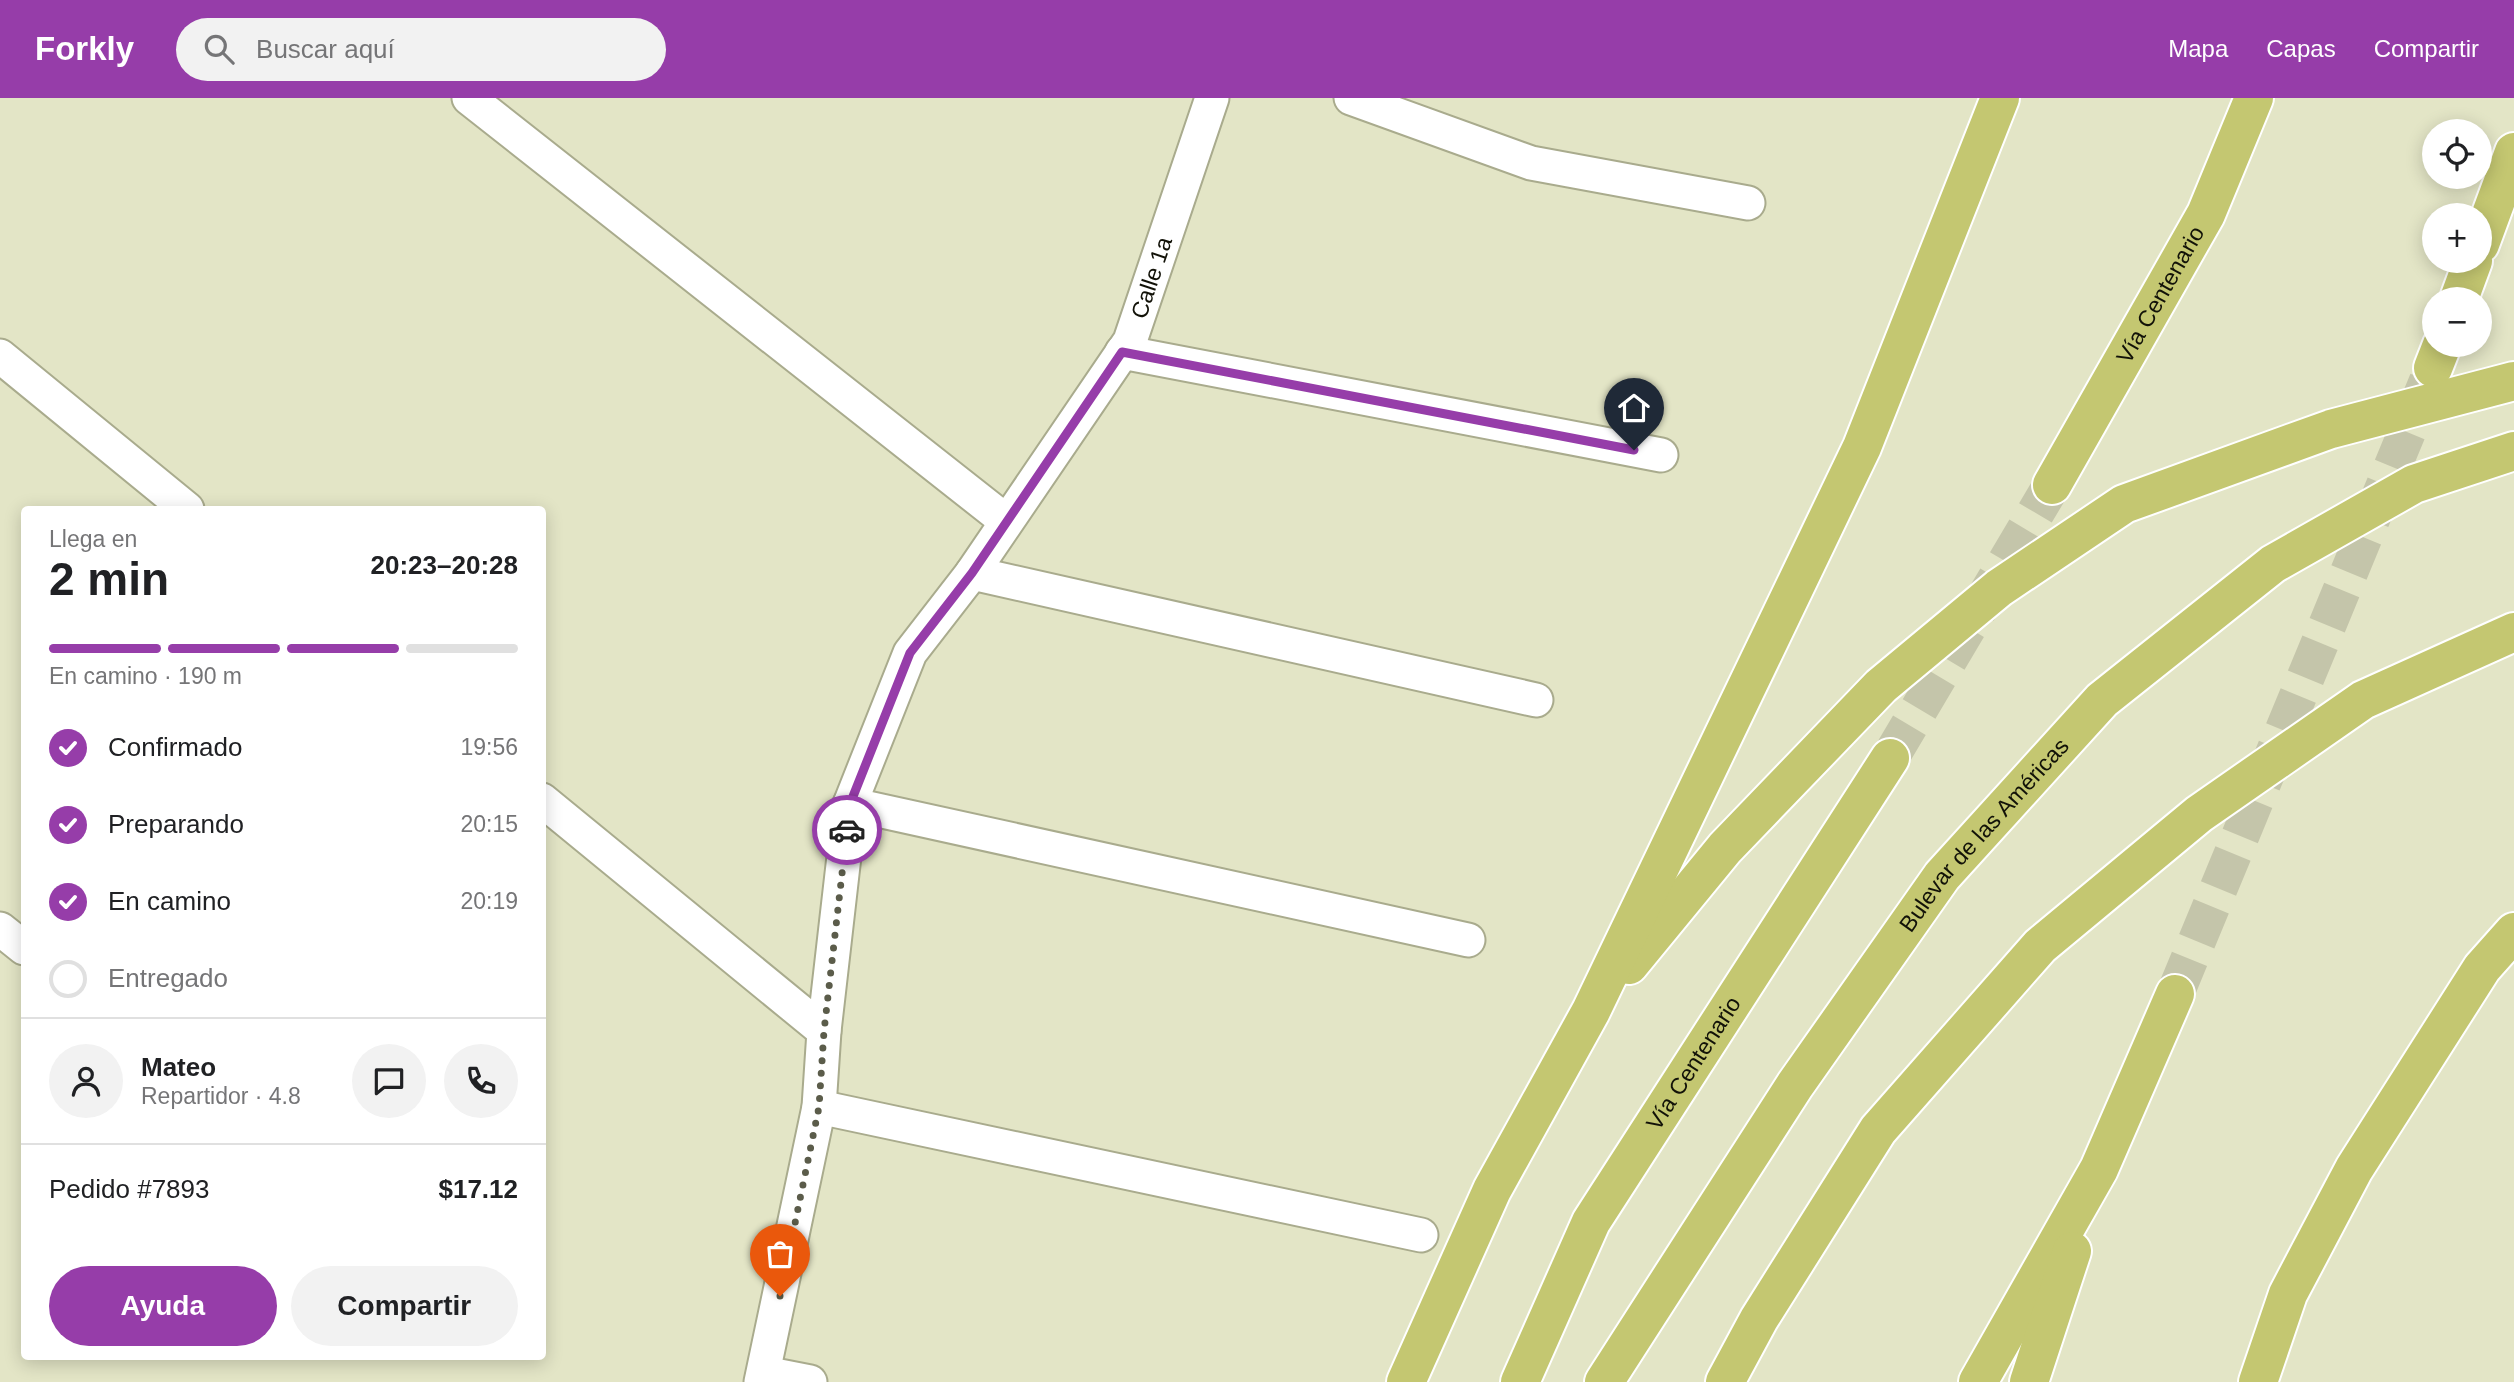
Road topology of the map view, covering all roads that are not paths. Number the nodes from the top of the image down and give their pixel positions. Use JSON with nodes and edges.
{"nodes":[{"id":1,"x":469,"y":98,"type":"edge"},
{"id":2,"x":1212,"y":98,"type":"edge"},
{"id":3,"x":1351,"y":98,"type":"edge"},
{"id":4,"x":2000,"y":98,"type":"edge"},
{"id":5,"x":2254,"y":98,"type":"edge"},
{"id":6,"x":2514,"y":152,"type":"edge"},
{"id":7,"x":1748,"y":203,"type":"dead end"},
{"id":8,"x":2492,"y":212,"type":"edge"},
{"id":9,"x":1122,"y":352,"type":"junction"},
{"id":10,"x":0,"y":356,"type":"edge"},
{"id":11,"x":2514,"y":381,"type":"edge"},
{"id":12,"x":2514,"y":451,"type":"edge"},
{"id":13,"x":1661,"y":455,"type":"dead end"},
{"id":14,"x":2052,"y":485,"type":"tunnel mouth"},
{"id":15,"x":183,"y":506,"type":"edge"},
{"id":16,"x":1006,"y":521,"type":"junction"},
{"id":17,"x":972,"y":573,"type":"junction"},
{"id":18,"x":2514,"y":632,"type":"edge"},
{"id":19,"x":1536,"y":700,"type":"dead end"},
{"id":20,"x":1890,"y":758,"type":"tunnel mouth"},
{"id":21,"x":546,"y":803,"type":"edge"},
{"id":22,"x":850,"y":804,"type":"junction"},
{"id":23,"x":0,"y":929,"type":"edge"},
{"id":24,"x":2514,"y":932,"type":"edge"},
{"id":25,"x":1468,"y":940,"type":"dead end"},
{"id":26,"x":21,"y":946,"type":"edge"},
{"id":27,"x":2175,"y":994,"type":"tunnel mouth"},
{"id":28,"x":1591,"y":1011,"type":"junction"},
{"id":29,"x":824,"y":1031,"type":"junction"},
{"id":30,"x":819,"y":1107,"type":"junction"},
{"id":31,"x":2099,"y":1169,"type":"junction"},
{"id":32,"x":1421,"y":1236,"type":"dead end"},
{"id":33,"x":2288,"y":1294,"type":"junction"},
{"id":34,"x":763,"y":1377,"type":"edge"},
{"id":35,"x":810,"y":1382,"type":"edge"},
{"id":36,"x":1406,"y":1382,"type":"edge"},
{"id":37,"x":1520,"y":1382,"type":"edge"},
{"id":38,"x":1604,"y":1382,"type":"edge"},
{"id":39,"x":1725,"y":1382,"type":"edge"},
{"id":40,"x":1978,"y":1382,"type":"edge"},
{"id":41,"x":2029,"y":1382,"type":"edge"},
{"id":42,"x":2242,"y":1382,"type":"edge"},
{"id":43,"x":2258,"y":1382,"type":"edge"}],
"edges":[{"from":1,"to":16,"type":"street"},
{"from":2,"to":9,"type":"street","name":"Calle 1a"},
{"from":3,"to":7,"type":"street"},
{"from":4,"to":28,"type":"highway"},
{"from":5,"to":14,"type":"highway","name":"Vía Centenario"},
{"from":6,"to":8,"type":"highway"},
{"from":9,"to":13,"type":"street"},
{"from":9,"to":16,"type":"street","name":"Calle 1a"},
{"from":10,"to":15,"type":"street"},
{"from":11,"to":28,"type":"highway"},
{"from":12,"to":38,"type":"highway","name":"Bulevar de las Américas"},
{"from":16,"to":17,"type":"street","name":"Calle 1a"},
{"from":17,"to":19,"type":"street"},
{"from":17,"to":22,"type":"street","name":"Calle 1a"},
{"from":18,"to":39,"type":"highway"},
{"from":20,"to":37,"type":"highway","name":"Vía Centenario"},
{"from":21,"to":29,"type":"street"},
{"from":22,"to":25,"type":"street"},
{"from":22,"to":29,"type":"street","name":"Calle 1a"},
{"from":23,"to":26,"type":"street"},
{"from":24,"to":33,"type":"highway"},
{"from":27,"to":31,"type":"highway"},
{"from":28,"to":36,"type":"highway"},
{"from":29,"to":30,"type":"street","name":"Calle 1a"},
{"from":30,"to":32,"type":"street"},
{"from":30,"to":34,"type":"street","name":"Calle 1a"},
{"from":31,"to":40,"type":"highway"},
{"from":31,"to":41,"type":"highway"},
{"from":33,"to":42,"type":"highway"},
{"from":33,"to":43,"type":"highway"},
{"from":34,"to":35,"type":"street"}]}
